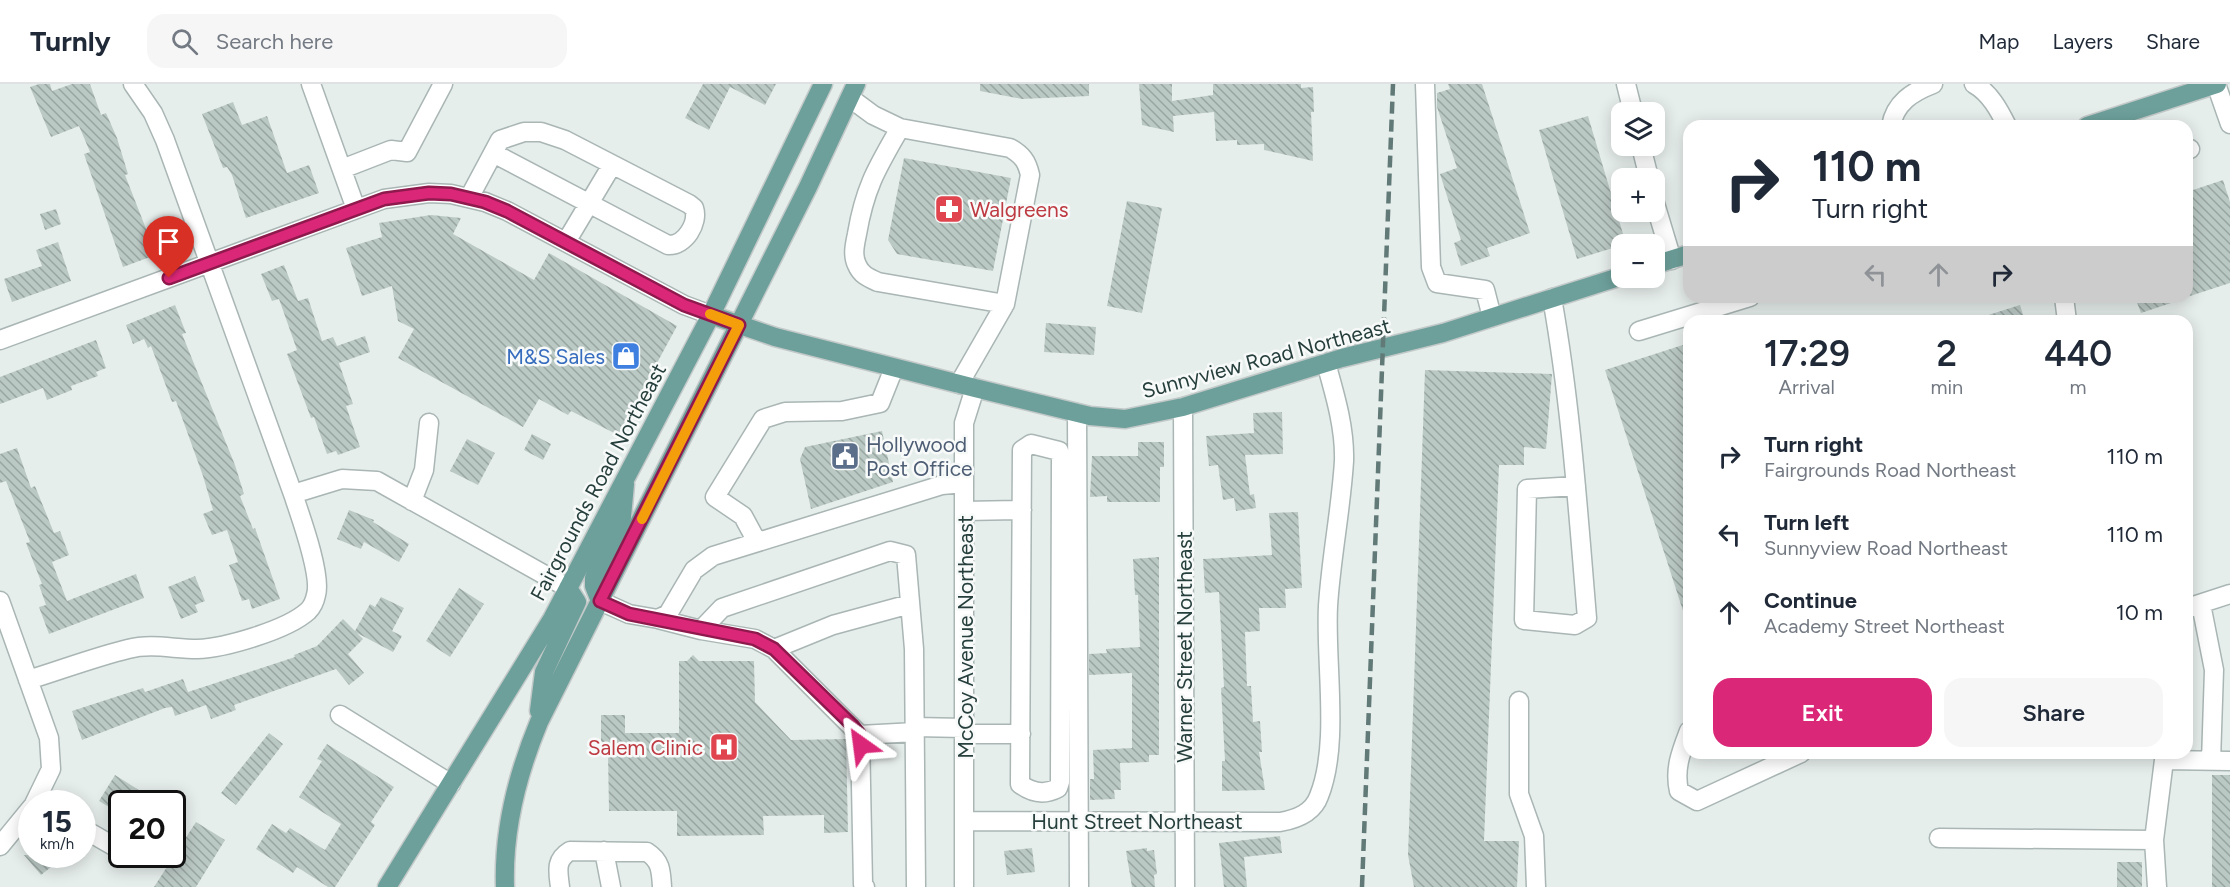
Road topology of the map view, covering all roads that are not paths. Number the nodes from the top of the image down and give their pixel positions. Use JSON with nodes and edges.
{"nodes":[{"id":1,"x":133,"y":84,"type":"edge"},
{"id":2,"x":311,"y":84,"type":"edge"},
{"id":3,"x":443,"y":84,"type":"edge"},
{"id":4,"x":823,"y":84,"type":"edge"},
{"id":5,"x":1425,"y":84,"type":"edge"},
{"id":6,"x":1626,"y":84,"type":"edge"},
{"id":7,"x":1933,"y":84,"type":"edge"},
{"id":8,"x":1974,"y":84,"type":"edge"},
{"id":9,"x":2217,"y":84,"type":"edge"},
{"id":10,"x":853,"y":91,"type":"edge"},
{"id":11,"x":1630,"y":102,"type":"edge"},
{"id":12,"x":1892,"y":120,"type":"edge"},
{"id":13,"x":2004,"y":120,"type":"edge"},
{"id":14,"x":2110,"y":120,"type":"edge"},
{"id":15,"x":2230,"y":124,"type":"edge"},
{"id":16,"x":900,"y":128,"type":"junction"},
{"id":17,"x":493,"y":153,"type":"junction"},
{"id":18,"x":612,"y":165,"type":"junction"},
{"id":19,"x":342,"y":169,"type":"junction"},
{"id":20,"x":469,"y":198,"type":"junction"},
{"id":21,"x":591,"y":204,"type":"junction"},
{"id":22,"x":356,"y":209,"type":"junction"},
{"id":23,"x":1661,"y":222,"type":"edge"},
{"id":24,"x":566,"y":242,"type":"junction"},
{"id":25,"x":1672,"y":260,"type":"edge"},
{"id":26,"x":211,"y":263,"type":"junction"},
{"id":27,"x":1611,"y":279,"type":"edge"},
{"id":28,"x":1552,"y":298,"type":"junction"},
{"id":29,"x":1730,"y":303,"type":"edge"},
{"id":30,"x":1005,"y":304,"type":"junction"},
{"id":31,"x":711,"y":315,"type":"junction"},
{"id":32,"x":1691,"y":315,"type":"edge"},
{"id":33,"x":1492,"y":317,"type":"junction"},
{"id":34,"x":1683,"y":318,"type":"edge"},
{"id":35,"x":739,"y":325,"type":"junction"},
{"id":36,"x":1639,"y":331,"type":"dead end"},
{"id":37,"x":0,"y":340,"type":"edge"},
{"id":38,"x":1326,"y":363,"type":"junction"},
{"id":39,"x":894,"y":368,"type":"junction"},
{"id":40,"x":967,"y":386,"type":"junction"},
{"id":41,"x":1183,"y":407,"type":"junction"},
{"id":42,"x":1077,"y":413,"type":"junction"},
{"id":43,"x":429,"y":423,"type":"dead end"},
{"id":44,"x":625,"y":479,"type":"junction"},
{"id":45,"x":964,"y":483,"type":"junction"},
{"id":46,"x":1576,"y":486,"type":"junction"},
{"id":47,"x":293,"y":494,"type":"junction"},
{"id":48,"x":412,"y":501,"type":"junction"},
{"id":49,"x":1022,"y":510,"type":"junction"},
{"id":50,"x":964,"y":511,"type":"junction"},
{"id":51,"x":757,"y":543,"type":"junction"},
{"id":52,"x":568,"y":588,"type":"junction"},
{"id":53,"x":2230,"y":594,"type":"edge"},
{"id":54,"x":0,"y":601,"type":"edge"},
{"id":55,"x":600,"y":601,"type":"junction"},
{"id":56,"x":910,"y":604,"type":"junction"},
{"id":57,"x":2194,"y":606,"type":"edge"},
{"id":58,"x":658,"y":619,"type":"junction"},
{"id":59,"x":701,"y":630,"type":"junction"},
{"id":60,"x":774,"y":649,"type":"junction"},
{"id":61,"x":28,"y":680,"type":"junction"},
{"id":62,"x":1519,"y":701,"type":"dead end"},
{"id":63,"x":340,"y":715,"type":"dead end"},
{"id":64,"x":538,"y":722,"type":"junction"},
{"id":65,"x":914,"y":729,"type":"junction"},
{"id":66,"x":965,"y":731,"type":"junction"},
{"id":67,"x":1021,"y":734,"type":"junction"},
{"id":68,"x":860,"y":735,"type":"junction"},
{"id":69,"x":1683,"y":747,"type":"edge"},
{"id":70,"x":1788,"y":759,"type":"edge"},
{"id":71,"x":2164,"y":759,"type":"edge"},
{"id":72,"x":2188,"y":759,"type":"edge"},
{"id":73,"x":2211,"y":761,"type":"junction"},
{"id":74,"x":2230,"y":761,"type":"edge"},
{"id":75,"x":452,"y":784,"type":"junction"},
{"id":76,"x":43,"y":790,"type":"edge"},
{"id":77,"x":965,"y":821,"type":"junction"},
{"id":78,"x":1078,"y":821,"type":"junction"},
{"id":79,"x":1185,"y":821,"type":"junction"},
{"id":80,"x":18,"y":826,"type":"edge"},
{"id":81,"x":1939,"y":838,"type":"dead end"},
{"id":82,"x":2154,"y":840,"type":"junction"},
{"id":83,"x":0,"y":846,"type":"edge"},
{"id":84,"x":604,"y":851,"type":"junction"},
{"id":85,"x":387,"y":887,"type":"edge"},
{"id":86,"x":505,"y":887,"type":"edge"},
{"id":87,"x":560,"y":887,"type":"edge"},
{"id":88,"x":611,"y":887,"type":"edge"},
{"id":89,"x":662,"y":887,"type":"edge"},
{"id":90,"x":866,"y":887,"type":"edge"},
{"id":91,"x":916,"y":887,"type":"edge"},
{"id":92,"x":964,"y":887,"type":"edge"},
{"id":93,"x":1079,"y":887,"type":"edge"},
{"id":94,"x":1185,"y":887,"type":"edge"},
{"id":95,"x":1536,"y":887,"type":"edge"},
{"id":96,"x":2157,"y":887,"type":"edge"}],
"edges":[{"from":1,"to":26,"type":"street"},
{"from":2,"to":19,"type":"street"},
{"from":3,"to":19,"type":"street"},
{"from":4,"to":31,"type":"main road","name":"Fairgrounds Road Northeast"},
{"from":5,"to":33,"type":"street"},
{"from":6,"to":11,"type":"street"},
{"from":7,"to":12,"type":"street"},
{"from":8,"to":13,"type":"street"},
{"from":9,"to":14,"type":"main road"},
{"from":9,"to":15,"type":"street"},
{"from":10,"to":16,"type":"street"},
{"from":10,"to":35,"type":"main road"},
{"from":16,"to":30,"type":"street"},
{"from":16,"to":30,"type":"street"},
{"from":17,"to":18,"type":"street"},
{"from":17,"to":20,"type":"street"},
{"from":17,"to":21,"type":"street"},
{"from":18,"to":21,"type":"street"},
{"from":18,"to":21,"type":"street"},
{"from":19,"to":22,"type":"street"},
{"from":20,"to":22,"type":"street"},
{"from":20,"to":24,"type":"street"},
{"from":21,"to":24,"type":"street"},
{"from":22,"to":26,"type":"street"},
{"from":23,"to":25,"type":"street"},
{"from":24,"to":31,"type":"street"},
{"from":26,"to":37,"type":"street"},
{"from":26,"to":47,"type":"street"},
{"from":27,"to":28,"type":"main road","name":"Sunnyview Road Northeast"},
{"from":28,"to":33,"type":"main road","name":"Sunnyview Road Northeast"},
{"from":28,"to":46,"type":"street"},
{"from":29,"to":32,"type":"street"},
{"from":30,"to":40,"type":"street","name":"McCoy Avenue Northeast"},
{"from":31,"to":35,"type":"main road","name":"Sunnyview Road Northeast"},
{"from":31,"to":44,"type":"main road","name":"Fairgrounds Road Northeast"},
{"from":33,"to":38,"type":"main road","name":"Sunnyview Road Northeast"},
{"from":34,"to":36,"type":"street"},
{"from":35,"to":39,"type":"main road","name":"Sunnyview Road Northeast"},
{"from":35,"to":55,"type":"main road"},
{"from":38,"to":41,"type":"main road","name":"Sunnyview Road Northeast"},
{"from":38,"to":79,"type":"street","name":"Hunt Street Northeast"},
{"from":39,"to":40,"type":"main road","name":"Sunnyview Road Northeast"},
{"from":39,"to":51,"type":"street"},
{"from":40,"to":42,"type":"main road","name":"Sunnyview Road Northeast"},
{"from":40,"to":45,"type":"street","name":"McCoy Avenue Northeast"},
{"from":41,"to":42,"type":"main road","name":"Sunnyview Road Northeast"},
{"from":41,"to":79,"type":"street","name":"Warner Street Northeast"},
{"from":42,"to":78,"type":"street"},
{"from":43,"to":48,"type":"street"},
{"from":44,"to":52,"type":"main road","name":"Fairgrounds Road Northeast"},
{"from":44,"to":55,"type":"main road"},
{"from":45,"to":50,"type":"street","name":"McCoy Avenue Northeast"},
{"from":45,"to":51,"type":"street"},
{"from":46,"to":46,"type":"street"},
{"from":47,"to":48,"type":"street"},
{"from":47,"to":61,"type":"street"},
{"from":48,"to":52,"type":"street"},
{"from":49,"to":50,"type":"street"},
{"from":49,"to":67,"type":"street"},
{"from":49,"to":67,"type":"street"},
{"from":50,"to":66,"type":"street","name":"McCoy Avenue Northeast"},
{"from":51,"to":58,"type":"street"},
{"from":52,"to":64,"type":"main road"},
{"from":52,"to":75,"type":"main road","name":"Fairgrounds Road Northeast"},
{"from":53,"to":57,"type":"street"},
{"from":54,"to":61,"type":"street"},
{"from":55,"to":58,"type":"street"},
{"from":55,"to":64,"type":"main road"},
{"from":56,"to":59,"type":"street"},
{"from":56,"to":60,"type":"street"},
{"from":56,"to":65,"type":"street"},
{"from":57,"to":73,"type":"street"},
{"from":58,"to":59,"type":"street"},
{"from":59,"to":60,"type":"street"},
{"from":60,"to":68,"type":"street"},
{"from":61,"to":76,"type":"street"},
{"from":62,"to":95,"type":"street"},
{"from":63,"to":75,"type":"street"},
{"from":64,"to":86,"type":"main road"},
{"from":65,"to":66,"type":"street"},
{"from":65,"to":68,"type":"street"},
{"from":65,"to":91,"type":"street"},
{"from":66,"to":67,"type":"street"},
{"from":66,"to":77,"type":"street","name":"McCoy Avenue Northeast"},
{"from":68,"to":90,"type":"street"},
{"from":69,"to":70,"type":"street"},
{"from":71,"to":82,"type":"street"},
{"from":72,"to":73,"type":"street"},
{"from":73,"to":74,"type":"street"},
{"from":75,"to":85,"type":"main road","name":"Fairgrounds Road Northeast"},
{"from":77,"to":78,"type":"street","name":"Hunt Street Northeast"},
{"from":77,"to":92,"type":"street","name":"McCoy Avenue Northeast"},
{"from":78,"to":79,"type":"street","name":"Hunt Street Northeast"},
{"from":78,"to":93,"type":"street"},
{"from":79,"to":94,"type":"street","name":"Warner Street Northeast"},
{"from":80,"to":83,"type":"street"},
{"from":81,"to":82,"type":"street"},
{"from":82,"to":96,"type":"street"},
{"from":84,"to":87,"type":"street"},
{"from":84,"to":88,"type":"street"},
{"from":84,"to":89,"type":"street"}]}
